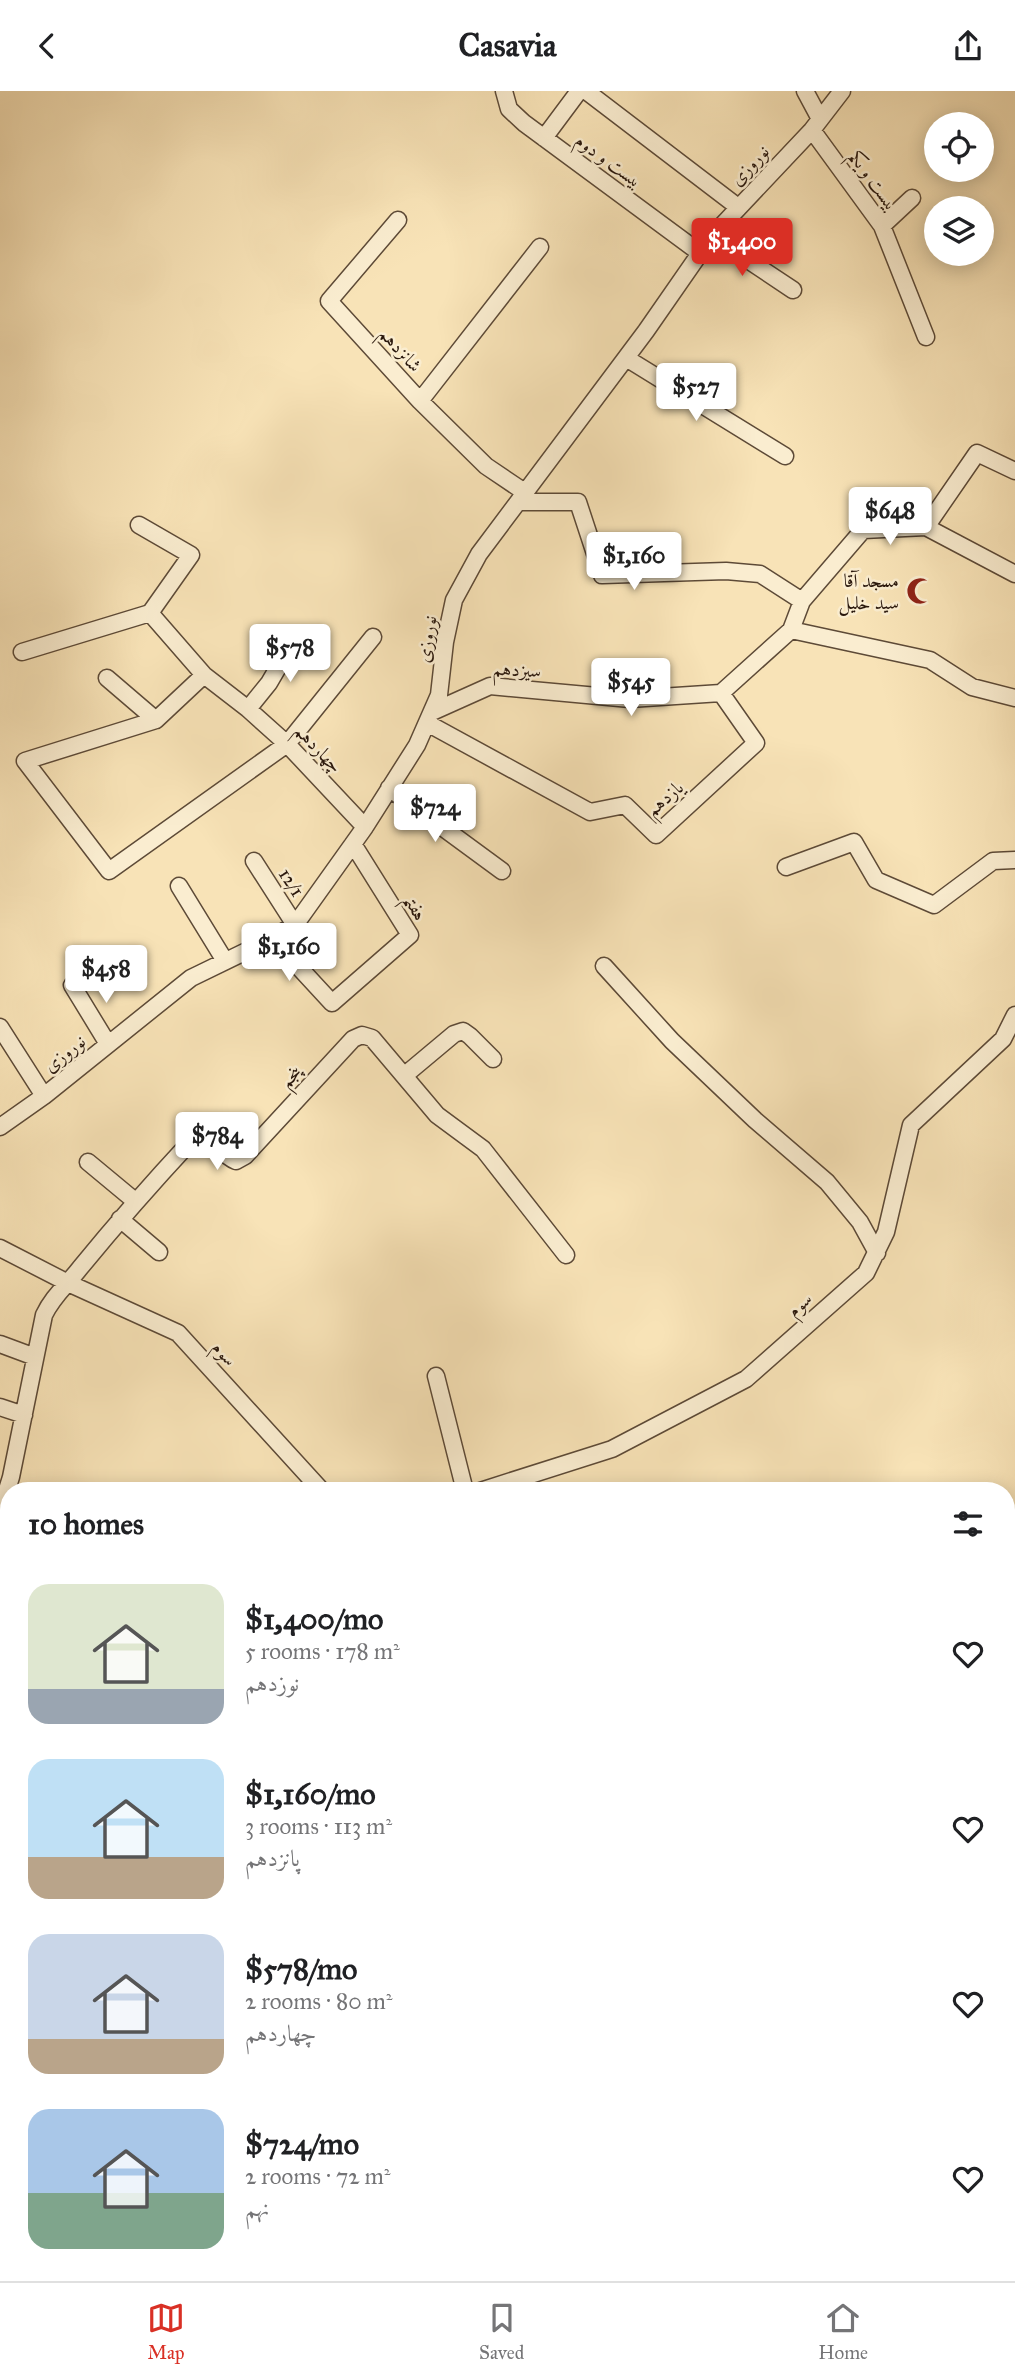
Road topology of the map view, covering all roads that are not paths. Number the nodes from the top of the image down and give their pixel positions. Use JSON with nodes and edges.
{"nodes":[{"id":1,"x":504,"y":91,"type":"edge"},
{"id":2,"x":579,"y":91,"type":"edge"},
{"id":3,"x":586,"y":91,"type":"edge"},
{"id":4,"x":805,"y":91,"type":"edge"},
{"id":5,"x":842,"y":91,"type":"edge"},
{"id":6,"x":816,"y":125,"type":"junction"},
{"id":7,"x":544,"y":138,"type":"junction"},
{"id":8,"x":912,"y":198,"type":"dead end"},
{"id":9,"x":738,"y":207,"type":"junction"},
{"id":10,"x":398,"y":220,"type":"dead end"},
{"id":11,"x":882,"y":226,"type":"junction"},
{"id":12,"x":712,"y":236,"type":"junction"},
{"id":13,"x":540,"y":247,"type":"dead end"},
{"id":14,"x":700,"y":253,"type":"junction"},
{"id":15,"x":793,"y":290,"type":"dead end"},
{"id":16,"x":926,"y":337,"type":"dead end"},
{"id":17,"x":626,"y":358,"type":"junction"},
{"id":18,"x":420,"y":401,"type":"junction"},
{"id":19,"x":785,"y":456,"type":"dead end"},
{"id":20,"x":1015,"y":471,"type":"edge"},
{"id":21,"x":522,"y":498,"type":"junction"},
{"id":22,"x":139,"y":525,"type":"dead end"},
{"id":23,"x":926,"y":527,"type":"junction"},
{"id":24,"x":1015,"y":574,"type":"edge"},
{"id":25,"x":802,"y":601,"type":"junction"},
{"id":26,"x":150,"y":613,"type":"junction"},
{"id":27,"x":791,"y":630,"type":"junction"},
{"id":28,"x":297,"y":635,"type":"dead end"},
{"id":29,"x":373,"y":636,"type":"dead end"},
{"id":30,"x":22,"y":652,"type":"dead end"},
{"id":31,"x":204,"y":675,"type":"junction"},
{"id":32,"x":107,"y":678,"type":"dead end"},
{"id":33,"x":721,"y":693,"type":"junction"},
{"id":34,"x":1015,"y":698,"type":"edge"},
{"id":35,"x":248,"y":709,"type":"junction"},
{"id":36,"x":429,"y":717,"type":"junction"},
{"id":37,"x":156,"y":720,"type":"junction"},
{"id":38,"x":287,"y":744,"type":"junction"},
{"id":39,"x":389,"y":788,"type":"junction"},
{"id":40,"x":365,"y":827,"type":"junction"},
{"id":41,"x":353,"y":844,"type":"junction"},
{"id":42,"x":1015,"y":860,"type":"edge"},
{"id":43,"x":254,"y":861,"type":"dead end"},
{"id":44,"x":786,"y":867,"type":"dead end"},
{"id":45,"x":502,"y":870,"type":"dead end"},
{"id":46,"x":179,"y":886,"type":"dead end"},
{"id":47,"x":295,"y":925,"type":"junction"},
{"id":48,"x":272,"y":938,"type":"junction"},
{"id":49,"x":225,"y":961,"type":"junction"},
{"id":50,"x":604,"y":966,"type":"dead end"},
{"id":51,"x":72,"y":985,"type":"dead end"},
{"id":52,"x":1015,"y":1015,"type":"edge"},
{"id":53,"x":0,"y":1027,"type":"edge"},
{"id":54,"x":107,"y":1044,"type":"junction"},
{"id":55,"x":493,"y":1059,"type":"dead end"},
{"id":56,"x":405,"y":1075,"type":"junction"},
{"id":57,"x":44,"y":1096,"type":"junction"},
{"id":58,"x":0,"y":1127,"type":"edge"},
{"id":59,"x":88,"y":1162,"type":"dead end"},
{"id":60,"x":135,"y":1201,"type":"junction"},
{"id":61,"x":120,"y":1219,"type":"junction"},
{"id":62,"x":0,"y":1248,"type":"edge"},
{"id":63,"x":159,"y":1252,"type":"dead end"},
{"id":64,"x":877,"y":1254,"type":"junction"},
{"id":65,"x":566,"y":1255,"type":"dead end"},
{"id":66,"x":68,"y":1283,"type":"junction"},
{"id":67,"x":0,"y":1344,"type":"edge"},
{"id":68,"x":35,"y":1357,"type":"junction"},
{"id":69,"x":436,"y":1376,"type":"dead end"},
{"id":70,"x":0,"y":1407,"type":"edge"},
{"id":71,"x":24,"y":1415,"type":"junction"},
{"id":72,"x":5,"y":1474,"type":"edge"},
{"id":73,"x":314,"y":1482,"type":"edge"},
{"id":74,"x":463,"y":1482,"type":"edge"},
{"id":75,"x":508,"y":1482,"type":"edge"}],
"edges":[{"from":1,"to":7,"type":"street","name":"بیست و دوم"},
{"from":2,"to":7,"type":"street"},
{"from":3,"to":9,"type":"street"},
{"from":4,"to":6,"type":"street","name":"بیست و یکم"},
{"from":5,"to":6,"type":"street","name":"نوروزی"},
{"from":6,"to":9,"type":"street","name":"نوروزی"},
{"from":6,"to":11,"type":"street","name":"بیست و یکم"},
{"from":7,"to":14,"type":"street","name":"بیست و دوم"},
{"from":8,"to":11,"type":"street"},
{"from":9,"to":12,"type":"street","name":"نوروزی"},
{"from":10,"to":18,"type":"street","name":"شانزدهم"},
{"from":11,"to":16,"type":"street","name":"بیست و یکم"},
{"from":12,"to":14,"type":"street","name":"نوروزی"},
{"from":12,"to":15,"type":"street"},
{"from":13,"to":18,"type":"street"},
{"from":14,"to":17,"type":"street","name":"نوروزی"},
{"from":17,"to":19,"type":"street"},
{"from":17,"to":21,"type":"street","name":"نوروزی"},
{"from":18,"to":21,"type":"street","name":"شانزدهم"},
{"from":20,"to":23,"type":"street"},
{"from":21,"to":25,"type":"street"},
{"from":21,"to":36,"type":"street","name":"نوروزی"},
{"from":22,"to":26,"type":"street"},
{"from":23,"to":24,"type":"street"},
{"from":23,"to":25,"type":"street"},
{"from":25,"to":27,"type":"street"},
{"from":26,"to":30,"type":"street"},
{"from":26,"to":31,"type":"street","name":"چهاردهم"},
{"from":27,"to":33,"type":"street"},
{"from":27,"to":34,"type":"street"},
{"from":28,"to":35,"type":"street"},
{"from":29,"to":38,"type":"street"},
{"from":31,"to":35,"type":"street","name":"چهاردهم"},
{"from":31,"to":37,"type":"street"},
{"from":32,"to":37,"type":"street"},
{"from":33,"to":36,"type":"street","name":"سیزدهم"},
{"from":33,"to":36,"type":"street","name":"یازدهم"},
{"from":35,"to":38,"type":"street","name":"چهاردهم"},
{"from":36,"to":39,"type":"street","name":"نوروزی"},
{"from":37,"to":38,"type":"street"},
{"from":38,"to":40,"type":"street","name":"چهاردهم"},
{"from":39,"to":40,"type":"street","name":"نوروزی"},
{"from":39,"to":45,"type":"street"},
{"from":40,"to":41,"type":"street","name":"نوروزی"},
{"from":41,"to":47,"type":"street","name":"نوروزی"},
{"from":41,"to":48,"type":"street","name":"هفتم"},
{"from":42,"to":44,"type":"street"},
{"from":43,"to":47,"type":"street","name":"12/1"},
{"from":46,"to":49,"type":"street"},
{"from":47,"to":48,"type":"street","name":"نوروزی"},
{"from":48,"to":49,"type":"street","name":"نوروزی"},
{"from":49,"to":54,"type":"street","name":"نوروزی"},
{"from":50,"to":64,"type":"street"},
{"from":51,"to":54,"type":"street"},
{"from":52,"to":64,"type":"street","name":"سوم"},
{"from":53,"to":57,"type":"street"},
{"from":54,"to":57,"type":"street","name":"نوروزی"},
{"from":55,"to":56,"type":"street"},
{"from":56,"to":60,"type":"street","name":"پنجم"},
{"from":56,"to":65,"type":"street"},
{"from":57,"to":58,"type":"street","name":"نوروزی"},
{"from":59,"to":60,"type":"street"},
{"from":60,"to":61,"type":"street","name":"پنجم"},
{"from":61,"to":63,"type":"street"},
{"from":61,"to":66,"type":"street","name":"پنجم"},
{"from":62,"to":66,"type":"street","name":"سوم"},
{"from":64,"to":75,"type":"street","name":"سوم"},
{"from":66,"to":68,"type":"street"},
{"from":66,"to":73,"type":"street","name":"سوم"},
{"from":67,"to":68,"type":"street"},
{"from":68,"to":71,"type":"street"},
{"from":69,"to":74,"type":"street"},
{"from":70,"to":71,"type":"street"},
{"from":71,"to":72,"type":"street"}]}
